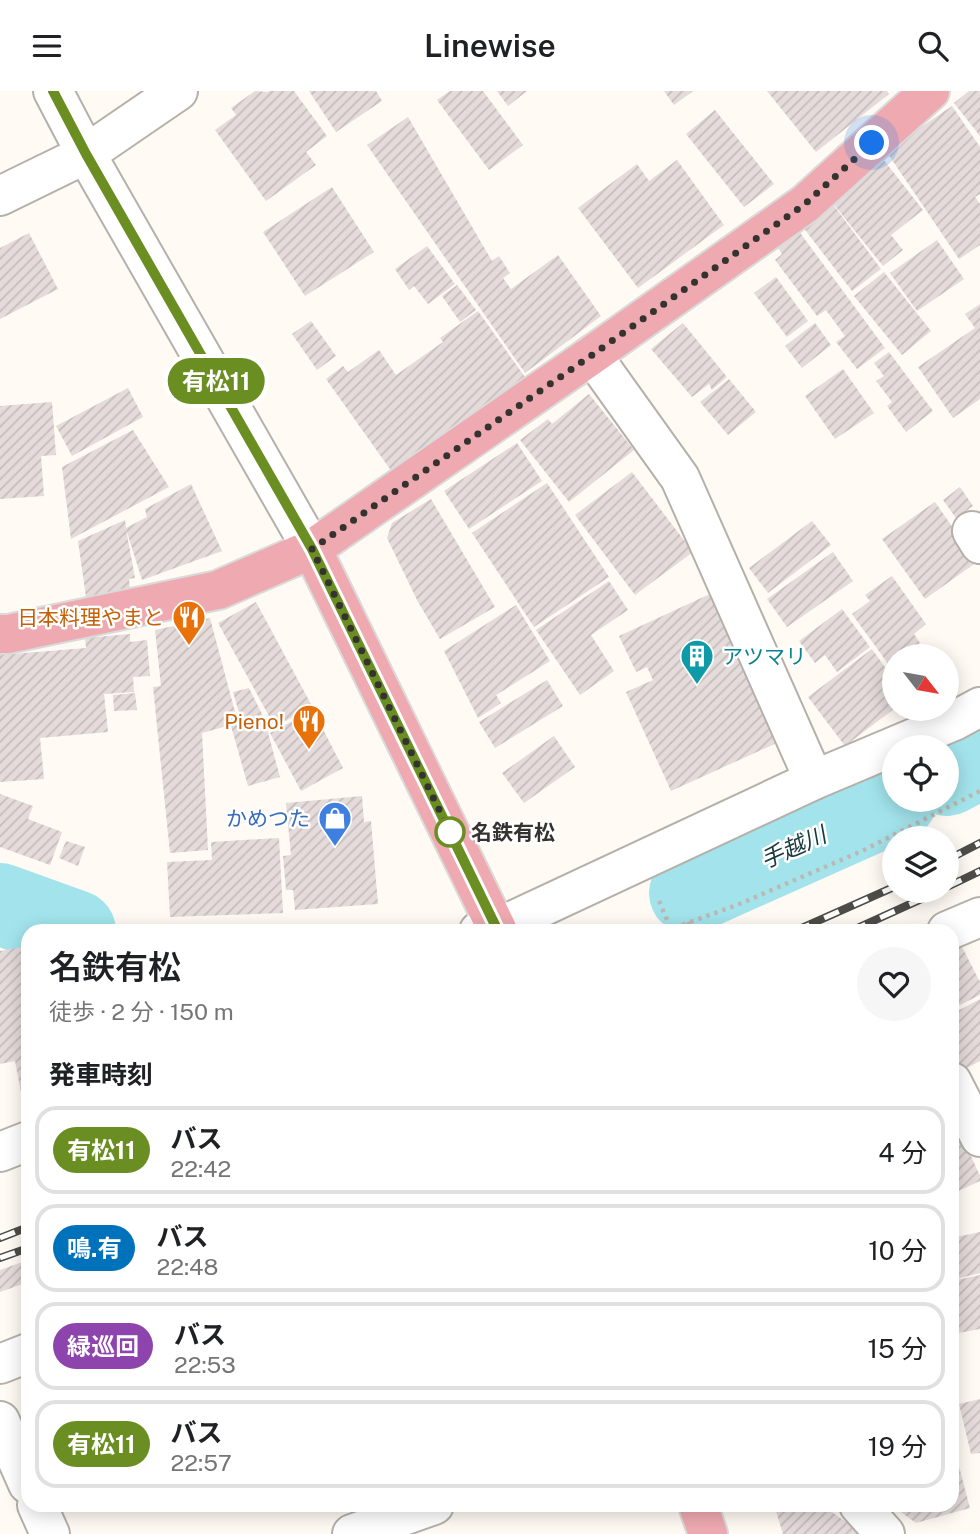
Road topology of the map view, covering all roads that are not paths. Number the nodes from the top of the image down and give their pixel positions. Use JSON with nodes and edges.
{"nodes":[{"id":1,"x":53,"y":91,"type":"edge"},
{"id":2,"x":178,"y":91,"type":"edge"},
{"id":3,"x":930,"y":91,"type":"edge"},
{"id":4,"x":86,"y":154,"type":"junction"},
{"id":5,"x":0,"y":196,"type":"edge"},
{"id":6,"x":592,"y":355,"type":"junction"},
{"id":7,"x":312,"y":549,"type":"junction"},
{"id":8,"x":0,"y":634,"type":"edge"},
{"id":9,"x":980,"y":707,"type":"edge"},
{"id":10,"x":814,"y":780,"type":"junction"},
{"id":11,"x":980,"y":917,"type":"edge"},
{"id":12,"x":488,"y":924,"type":"edge"},
{"id":13,"x":504,"y":924,"type":"edge"},
{"id":14,"x":959,"y":926,"type":"edge"},
{"id":15,"x":959,"y":1096,"type":"edge"},
{"id":16,"x":980,"y":1137,"type":"edge"},
{"id":17,"x":21,"y":1144,"type":"edge"},
{"id":18,"x":0,"y":1152,"type":"edge"},
{"id":19,"x":21,"y":1356,"type":"edge"},
{"id":20,"x":0,"y":1364,"type":"edge"},
{"id":21,"x":0,"y":1421,"type":"edge"},
{"id":22,"x":21,"y":1468,"type":"edge"},
{"id":23,"x":40,"y":1512,"type":"edge"},
{"id":24,"x":414,"y":1512,"type":"edge"},
{"id":25,"x":700,"y":1512,"type":"edge"},
{"id":26,"x":865,"y":1512,"type":"edge"},
{"id":27,"x":50,"y":1534,"type":"edge"},
{"id":28,"x":352,"y":1534,"type":"edge"},
{"id":29,"x":708,"y":1534,"type":"edge"},
{"id":30,"x":885,"y":1534,"type":"edge"}],
"edges":[{"from":1,"to":4,"type":"street"},
{"from":2,"to":4,"type":"street"},
{"from":3,"to":6,"type":"main road"},
{"from":4,"to":5,"type":"street"},
{"from":4,"to":7,"type":"street"},
{"from":6,"to":7,"type":"main road"},
{"from":6,"to":10,"type":"street"},
{"from":7,"to":8,"type":"main road"},
{"from":7,"to":12,"type":"main road"},
{"from":9,"to":10,"type":"street"},
{"from":10,"to":13,"type":"street"},
{"from":11,"to":14,"type":"street"},
{"from":15,"to":16,"type":"street"},
{"from":17,"to":18,"type":"street"},
{"from":19,"to":20,"type":"street"},
{"from":21,"to":22,"type":"street"},
{"from":23,"to":27,"type":"street"},
{"from":24,"to":28,"type":"street"},
{"from":25,"to":29,"type":"main road"},
{"from":26,"to":30,"type":"street"}]}
